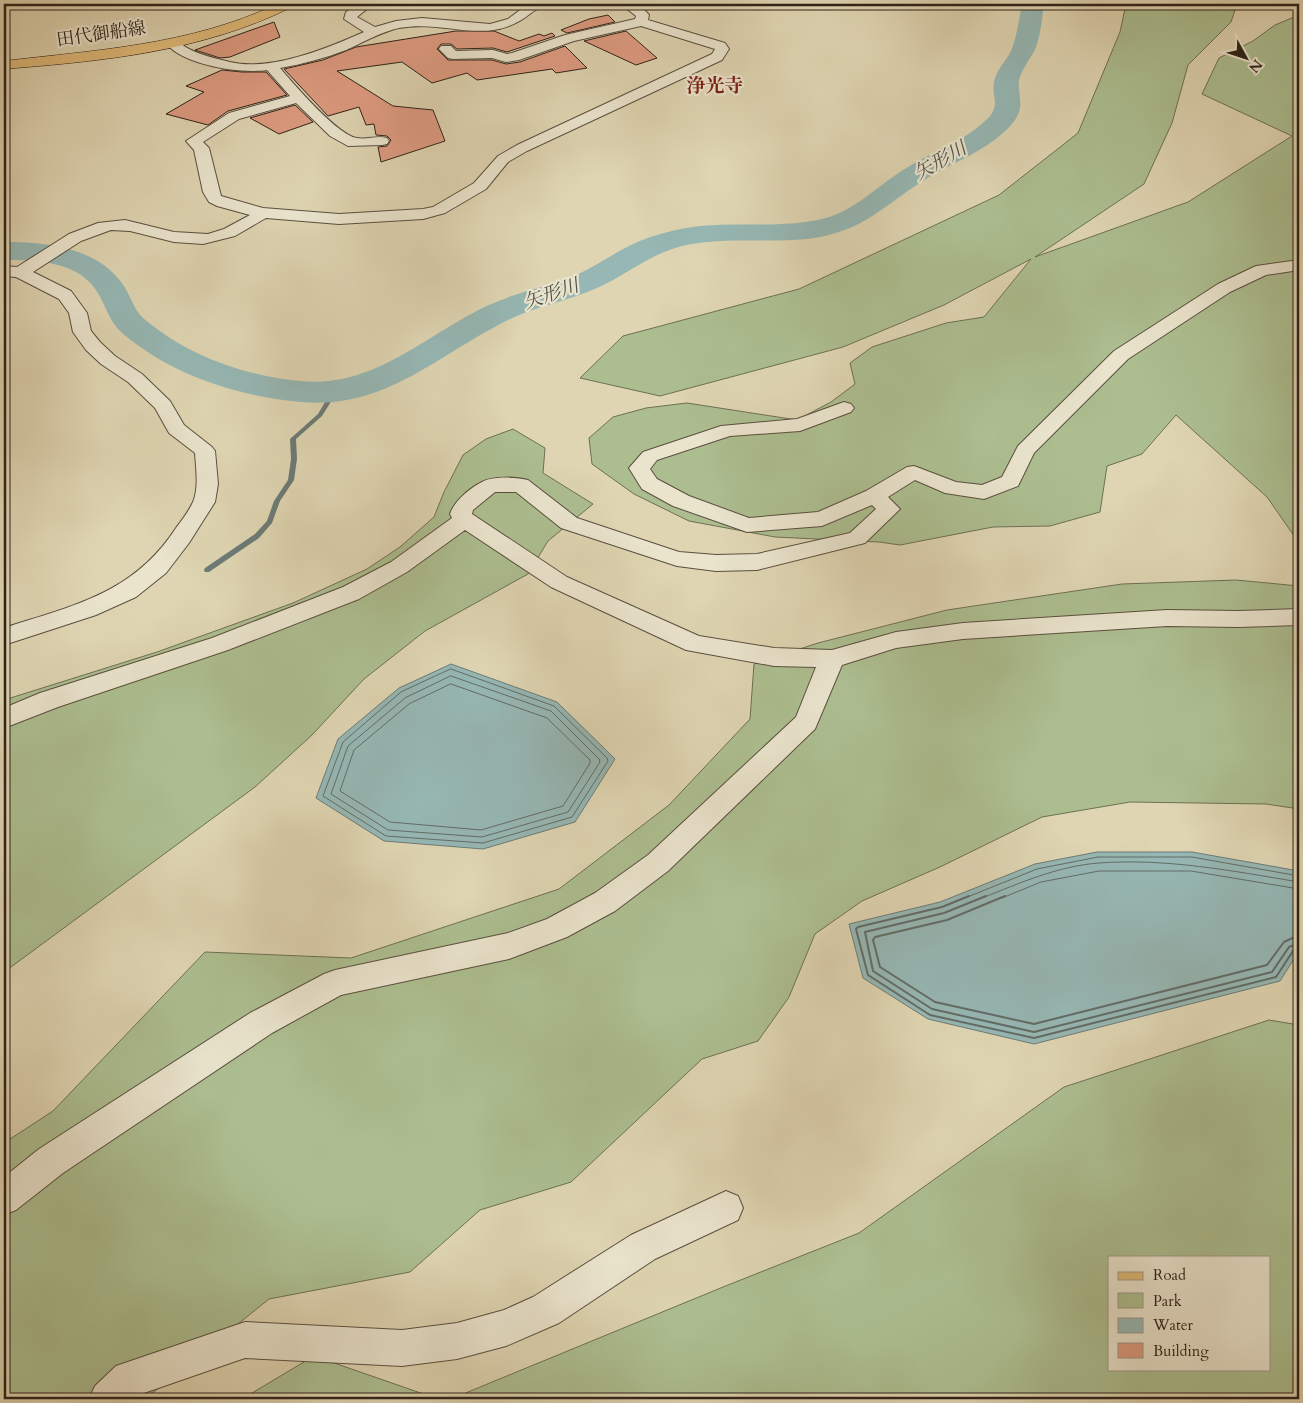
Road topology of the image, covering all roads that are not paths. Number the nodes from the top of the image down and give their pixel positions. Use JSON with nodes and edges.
{"nodes":[{"id":1,"x":287,"y":4,"type":"edge"},
{"id":2,"x":367,"y":4,"type":"edge"},
{"id":3,"x":537,"y":4,"type":"edge"},
{"id":4,"x":627,"y":4,"type":"edge"},
{"id":5,"x":641,"y":22,"type":"junction"},
{"id":6,"x":372,"y":31,"type":"junction"},
{"id":7,"x":173,"y":43,"type":"junction"},
{"id":8,"x":446,"y":49,"type":"dead end"},
{"id":9,"x":4,"y":65,"type":"edge"},
{"id":10,"x":271,"y":66,"type":"junction"},
{"id":11,"x":299,"y":98,"type":"junction"},
{"id":12,"x":382,"y":141,"type":"dead end"},
{"id":13,"x":263,"y":213,"type":"junction"},
{"id":14,"x":1299,"y":265,"type":"edge"},
{"id":15,"x":12,"y":272,"type":"edge"},
{"id":16,"x":844,"y":408,"type":"dead end"},
{"id":17,"x":874,"y":496,"type":"junction"},
{"id":18,"x":464,"y":520,"type":"junction"},
{"id":19,"x":1299,"y":617,"type":"edge"},
{"id":20,"x":4,"y":637,"type":"edge"},
{"id":21,"x":832,"y":659,"type":"junction"},
{"id":22,"x":4,"y":718,"type":"edge"},
{"id":23,"x":4,"y":1198,"type":"edge"},
{"id":24,"x":726,"y":1208,"type":"dead end"},
{"id":25,"x":108,"y":1399,"type":"edge"}],
"edges":[{"from":1,"to":7,"type":"main road","name":"田代御船線"},
{"from":2,"to":6,"type":"street"},
{"from":3,"to":6,"type":"street"},
{"from":4,"to":5,"type":"street"},
{"from":5,"to":8,"type":"street"},
{"from":5,"to":13,"type":"street"},
{"from":6,"to":10,"type":"street"},
{"from":7,"to":9,"type":"main road","name":"田代御船線"},
{"from":7,"to":10,"type":"street"},
{"from":10,"to":11,"type":"street"},
{"from":11,"to":12,"type":"street"},
{"from":11,"to":13,"type":"street"},
{"from":13,"to":15,"type":"street"},
{"from":14,"to":17,"type":"street"},
{"from":15,"to":20,"type":"street"},
{"from":16,"to":17,"type":"street"},
{"from":17,"to":18,"type":"street"},
{"from":18,"to":21,"type":"street"},
{"from":18,"to":22,"type":"street"},
{"from":19,"to":21,"type":"street"},
{"from":21,"to":23,"type":"street"},
{"from":24,"to":25,"type":"street"}]}
